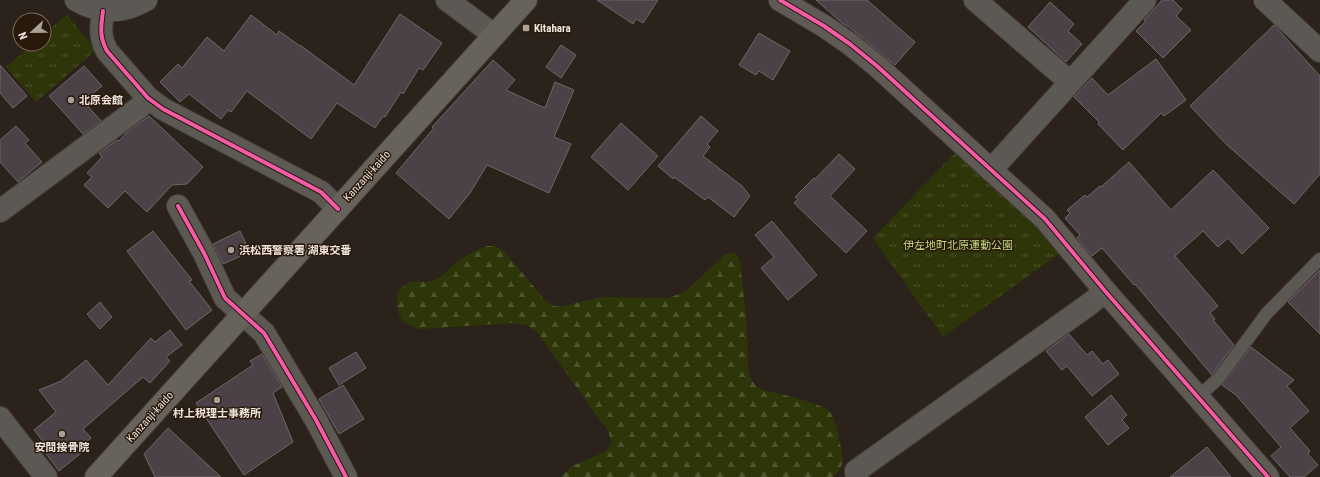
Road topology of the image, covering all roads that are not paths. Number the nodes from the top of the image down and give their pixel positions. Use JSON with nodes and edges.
{"nodes":[{"id":1,"x":76,"y":0,"type":"edge"},
{"id":2,"x":146,"y":0,"type":"edge"},
{"id":3,"x":447,"y":0,"type":"edge"},
{"id":4,"x":526,"y":0,"type":"edge"},
{"id":5,"x":780,"y":0,"type":"edge"},
{"id":6,"x":975,"y":0,"type":"edge"},
{"id":7,"x":1145,"y":0,"type":"edge"},
{"id":8,"x":1265,"y":0,"type":"edge"},
{"id":9,"x":103,"y":11,"type":"junction"},
{"id":10,"x":494,"y":36,"type":"junction"},
{"id":11,"x":1320,"y":51,"type":"edge"},
{"id":12,"x":1070,"y":82,"type":"junction"},
{"id":13,"x":148,"y":98,"type":"junction"},
{"id":14,"x":991,"y":170,"type":"junction"},
{"id":15,"x":178,"y":206,"type":"dead end"},
{"id":16,"x":338,"y":209,"type":"junction"},
{"id":17,"x":0,"y":211,"type":"edge"},
{"id":18,"x":1320,"y":258,"type":"edge"},
{"id":19,"x":1105,"y":291,"type":"junction"},
{"id":20,"x":243,"y":314,"type":"junction"},
{"id":21,"x":1198,"y":397,"type":"junction"},
{"id":22,"x":0,"y":418,"type":"edge"},
{"id":23,"x":46,"y":477,"type":"edge"},
{"id":24,"x":96,"y":477,"type":"edge"},
{"id":25,"x":346,"y":477,"type":"edge"},
{"id":26,"x":857,"y":477,"type":"edge"},
{"id":27,"x":1268,"y":477,"type":"edge"}],
"edges":[{"from":1,"to":9,"type":"street"},
{"from":2,"to":9,"type":"street"},
{"from":3,"to":10,"type":"street"},
{"from":4,"to":10,"type":"main road","name":"Kanzanji-kaido"},
{"from":5,"to":14,"type":"street"},
{"from":6,"to":12,"type":"street"},
{"from":7,"to":12,"type":"street"},
{"from":8,"to":11,"type":"street"},
{"from":9,"to":13,"type":"street"},
{"from":10,"to":16,"type":"main road","name":"Kanzanji-kaido"},
{"from":12,"to":14,"type":"street"},
{"from":13,"to":16,"type":"street"},
{"from":13,"to":17,"type":"street"},
{"from":14,"to":19,"type":"street"},
{"from":15,"to":20,"type":"street"},
{"from":16,"to":20,"type":"main road","name":"Kanzanji-kaido"},
{"from":18,"to":21,"type":"lane"},
{"from":19,"to":21,"type":"street"},
{"from":19,"to":26,"type":"street"},
{"from":20,"to":24,"type":"main road","name":"Kanzanji-kaido"},
{"from":20,"to":25,"type":"street"},
{"from":21,"to":27,"type":"street"},
{"from":22,"to":23,"type":"street"}]}
